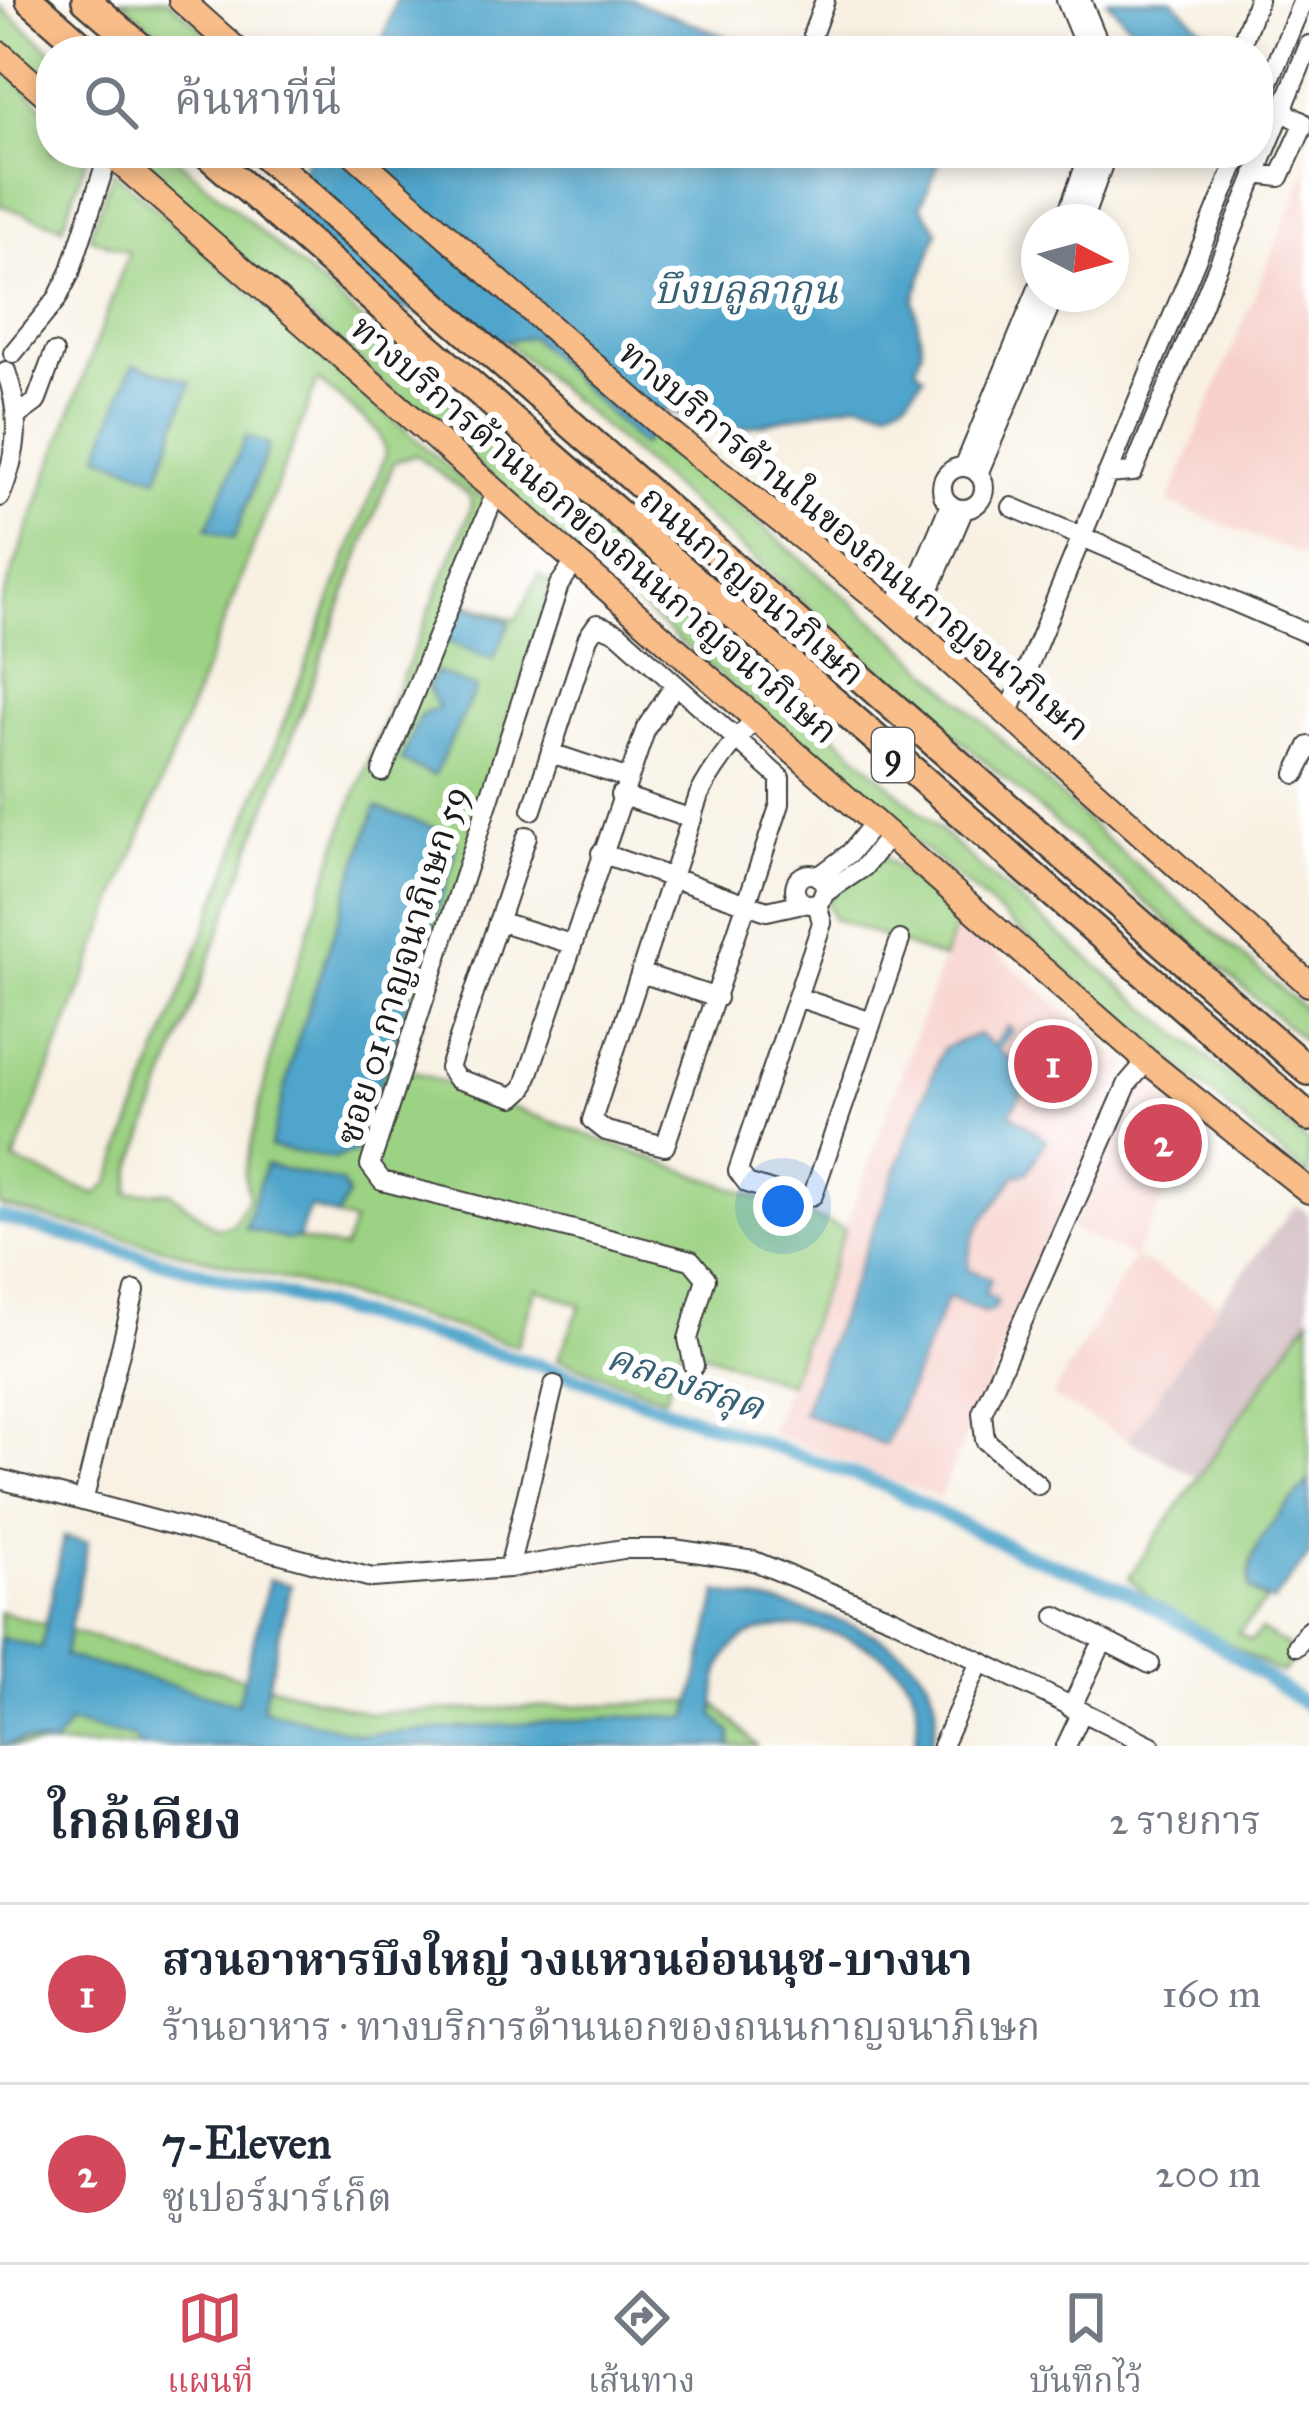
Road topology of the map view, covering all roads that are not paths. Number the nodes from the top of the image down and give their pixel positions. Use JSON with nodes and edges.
{"nodes":[{"id":1,"x":30,"y":0,"type":"edge"},
{"id":2,"x":86,"y":0,"type":"edge"},
{"id":3,"x":181,"y":0,"type":"edge"},
{"id":4,"x":825,"y":0,"type":"edge"},
{"id":5,"x":1066,"y":0,"type":"edge"},
{"id":6,"x":1082,"y":0,"type":"edge"},
{"id":7,"x":1258,"y":0,"type":"edge"},
{"id":8,"x":1303,"y":0,"type":"edge"},
{"id":9,"x":813,"y":33,"type":"dead end"},
{"id":10,"x":71,"y":36,"type":"edge"},
{"id":11,"x":128,"y":36,"type":"edge"},
{"id":12,"x":221,"y":36,"type":"edge"},
{"id":13,"x":1081,"y":36,"type":"edge"},
{"id":14,"x":1096,"y":36,"type":"edge"},
{"id":15,"x":1244,"y":36,"type":"edge"},
{"id":16,"x":1309,"y":45,"type":"edge"},
{"id":17,"x":0,"y":54,"type":"edge"},
{"id":18,"x":1273,"y":68,"type":"edge"},
{"id":19,"x":36,"y":86,"type":"edge"},
{"id":20,"x":104,"y":168,"type":"edge"},
{"id":21,"x":126,"y":168,"type":"edge"},
{"id":22,"x":223,"y":168,"type":"edge"},
{"id":23,"x":279,"y":168,"type":"edge"},
{"id":24,"x":370,"y":168,"type":"edge"},
{"id":25,"x":1084,"y":168,"type":"edge"},
{"id":26,"x":1102,"y":168,"type":"edge"},
{"id":27,"x":1234,"y":168,"type":"edge"},
{"id":28,"x":1230,"y":177,"type":"junction"},
{"id":29,"x":1252,"y":180,"type":"junction"},
{"id":30,"x":1071,"y":204,"type":"edge"},
{"id":31,"x":1089,"y":204,"type":"edge"},
{"id":32,"x":1029,"y":312,"type":"edge"},
{"id":33,"x":1046,"y":312,"type":"edge"},
{"id":34,"x":1170,"y":321,"type":"junction"},
{"id":35,"x":1192,"y":329,"type":"junction"},
{"id":36,"x":54,"y":352,"type":"dead end"},
{"id":37,"x":5,"y":360,"type":"edge"},
{"id":38,"x":17,"y":416,"type":"junction"},
{"id":39,"x":5,"y":470,"type":"edge"},
{"id":40,"x":971,"y":470,"type":"junction"},
{"id":41,"x":1107,"y":474,"type":"junction"},
{"id":42,"x":496,"y":491,"type":"junction"},
{"id":43,"x":0,"y":496,"type":"edge"},
{"id":44,"x":957,"y":506,"type":"junction"},
{"id":45,"x":1012,"y":507,"type":"dead end"},
{"id":46,"x":1082,"y":536,"type":"junction"},
{"id":47,"x":576,"y":561,"type":"junction"},
{"id":48,"x":897,"y":614,"type":"junction"},
{"id":49,"x":1309,"y":634,"type":"edge"},
{"id":50,"x":675,"y":685,"type":"junction"},
{"id":51,"x":1008,"y":715,"type":"junction"},
{"id":52,"x":756,"y":718,"type":"junction"},
{"id":53,"x":736,"y":740,"type":"junction"},
{"id":54,"x":1309,"y":746,"type":"edge"},
{"id":55,"x":551,"y":753,"type":"junction"},
{"id":56,"x":382,"y":772,"type":"dead end"},
{"id":57,"x":1296,"y":774,"type":"dead end"},
{"id":58,"x":623,"y":786,"type":"junction"},
{"id":59,"x":532,"y":810,"type":"dead end"},
{"id":60,"x":692,"y":819,"type":"junction"},
{"id":61,"x":883,"y":826,"type":"junction"},
{"id":62,"x":527,"y":836,"type":"dead end"},
{"id":63,"x":602,"y":853,"type":"junction"},
{"id":64,"x":673,"y":877,"type":"junction"},
{"id":65,"x":811,"y":892,"type":"junction"},
{"id":66,"x":748,"y":902,"type":"junction"},
{"id":67,"x":498,"y":921,"type":"junction"},
{"id":68,"x":900,"y":940,"type":"dead end"},
{"id":69,"x":571,"y":944,"type":"junction"},
{"id":70,"x":641,"y":973,"type":"junction"},
{"id":71,"x":1309,"y":984,"type":"edge"},
{"id":72,"x":797,"y":997,"type":"junction"},
{"id":73,"x":717,"y":998,"type":"junction"},
{"id":74,"x":872,"y":1022,"type":"junction"},
{"id":75,"x":1147,"y":1060,"type":"junction"},
{"id":76,"x":1309,"y":1071,"type":"edge"},
{"id":77,"x":1309,"y":1117,"type":"edge"},
{"id":78,"x":1309,"y":1192,"type":"edge"},
{"id":79,"x":135,"y":1291,"type":"dead end"},
{"id":80,"x":694,"y":1366,"type":"dead end"},
{"id":81,"x":554,"y":1385,"type":"dead end"},
{"id":82,"x":0,"y":1479,"type":"edge"},
{"id":83,"x":1039,"y":1485,"type":"dead end"},
{"id":84,"x":84,"y":1498,"type":"junction"},
{"id":85,"x":509,"y":1568,"type":"junction"},
{"id":86,"x":1057,"y":1616,"type":"dead end"},
{"id":87,"x":1103,"y":1641,"type":"junction"},
{"id":88,"x":980,"y":1662,"type":"junction"},
{"id":89,"x":1150,"y":1664,"type":"dead end"},
{"id":90,"x":1076,"y":1711,"type":"junction"},
{"id":91,"x":941,"y":1746,"type":"edge"},
{"id":92,"x":1066,"y":1746,"type":"edge"},
{"id":93,"x":1152,"y":1746,"type":"edge"}],
"edges":[{"from":1,"to":10,"type":"highway"},
{"from":2,"to":11,"type":"highway"},
{"from":3,"to":12,"type":"main road"},
{"from":4,"to":9,"type":"street"},
{"from":5,"to":13,"type":"street"},
{"from":6,"to":14,"type":"street"},
{"from":7,"to":15,"type":"street"},
{"from":8,"to":18,"type":"street"},
{"from":16,"to":29,"type":"street"},
{"from":17,"to":19,"type":"main road"},
{"from":20,"to":37,"type":"street"},
{"from":21,"to":42,"type":"main road","name":"ทางบริการด้านนอกของถนนกาญจนาภิเษก"},
{"from":22,"to":77,"type":"highway","name":"ถนนกาญจนาภิเษก","number":"9"},
{"from":23,"to":76,"type":"highway","name":"ถนนกาญจนาภิเษก","number":"9"},
{"from":24,"to":48,"type":"main road","name":"ทางบริการด้านในของถนนกาญจนาภิเษก"},
{"from":25,"to":30,"type":"street"},
{"from":26,"to":31,"type":"street"},
{"from":27,"to":28,"type":"street"},
{"from":28,"to":29,"type":"street"},
{"from":28,"to":34,"type":"street"},
{"from":29,"to":35,"type":"street"},
{"from":32,"to":40,"type":"street"},
{"from":33,"to":40,"type":"street"},
{"from":34,"to":35,"type":"street"},
{"from":34,"to":41,"type":"street"},
{"from":35,"to":41,"type":"street"},
{"from":36,"to":38,"type":"street"},
{"from":37,"to":38,"type":"street"},
{"from":38,"to":39,"type":"street"},
{"from":39,"to":43,"type":"street"},
{"from":40,"to":44,"type":"street"},
{"from":40,"to":44,"type":"street"},
{"from":41,"to":46,"type":"street"},
{"from":42,"to":47,"type":"main road","name":"ทางบริการด้านนอกของถนนกาญจนาภิเษก"},
{"from":42,"to":56,"type":"street"},
{"from":44,"to":48,"type":"street"},
{"from":45,"to":46,"type":"street"},
{"from":46,"to":49,"type":"street"},
{"from":46,"to":51,"type":"street"},
{"from":47,"to":52,"type":"main road","name":"ทางบริการด้านนอกของถนนกาญจนาภิเษก"},
{"from":47,"to":80,"type":"street","name":"ซอย 01 กาญจนาภิเษก 59"},
{"from":48,"to":51,"type":"main road","name":"ทางบริการด้านในของถนนกาญจนาภิเษก"},
{"from":50,"to":53,"type":"street"},
{"from":50,"to":55,"type":"street"},
{"from":50,"to":58,"type":"street"},
{"from":51,"to":71,"type":"main road","name":"ทางบริการด้านในของถนนกาญจนาภิเษก"},
{"from":52,"to":53,"type":"street"},
{"from":52,"to":61,"type":"main road","name":"ทางบริการด้านนอกของถนนกาญจนาภิเษก"},
{"from":53,"to":60,"type":"street"},
{"from":53,"to":66,"type":"street"},
{"from":54,"to":57,"type":"street"},
{"from":55,"to":58,"type":"street"},
{"from":55,"to":59,"type":"street"},
{"from":58,"to":60,"type":"street"},
{"from":58,"to":63,"type":"street"},
{"from":60,"to":64,"type":"street"},
{"from":61,"to":65,"type":"street"},
{"from":61,"to":75,"type":"main road","name":"ทางบริการด้านนอกของถนนกาญจนาภิเษก"},
{"from":62,"to":67,"type":"street"},
{"from":63,"to":64,"type":"street"},
{"from":63,"to":69,"type":"street"},
{"from":64,"to":66,"type":"street"},
{"from":64,"to":70,"type":"street"},
{"from":65,"to":66,"type":"street"},
{"from":65,"to":72,"type":"street"},
{"from":66,"to":73,"type":"street"},
{"from":67,"to":69,"type":"street"},
{"from":67,"to":69,"type":"street"},
{"from":68,"to":74,"type":"street"},
{"from":70,"to":73,"type":"street"},
{"from":70,"to":73,"type":"street"},
{"from":72,"to":74,"type":"street"},
{"from":72,"to":74,"type":"street"},
{"from":75,"to":78,"type":"main road","name":"ทางบริการด้านนอกของถนนกาญจนาภิเษก"},
{"from":75,"to":83,"type":"street"},
{"from":79,"to":84,"type":"street"},
{"from":81,"to":85,"type":"street"},
{"from":82,"to":84,"type":"street"},
{"from":84,"to":85,"type":"street"},
{"from":85,"to":88,"type":"street"},
{"from":86,"to":87,"type":"street"},
{"from":87,"to":89,"type":"street"},
{"from":87,"to":90,"type":"street"},
{"from":88,"to":90,"type":"street"},
{"from":88,"to":91,"type":"street"},
{"from":90,"to":92,"type":"street"},
{"from":90,"to":93,"type":"street"}]}
